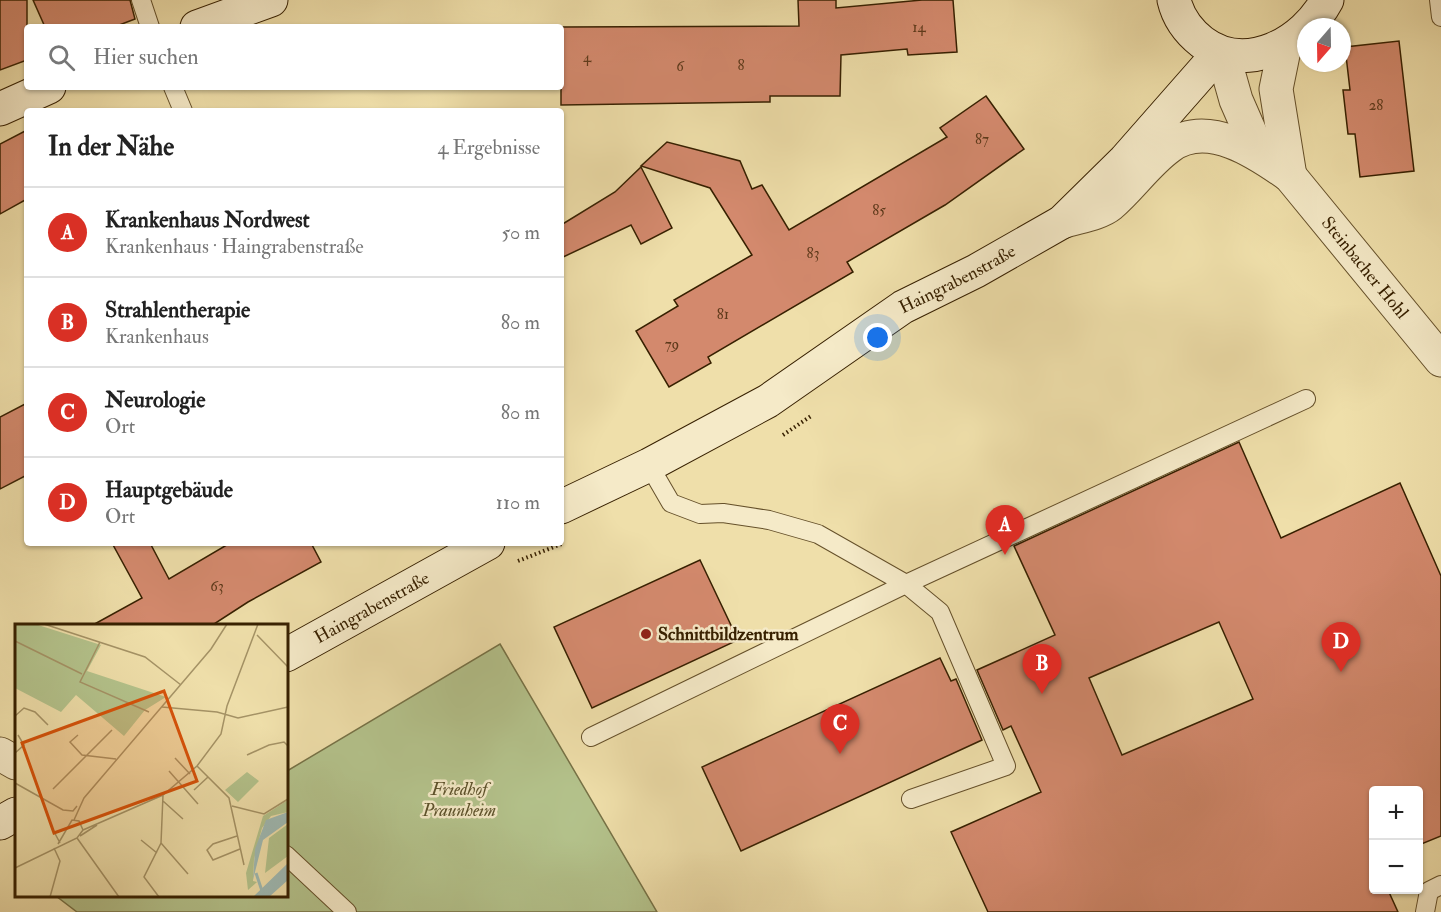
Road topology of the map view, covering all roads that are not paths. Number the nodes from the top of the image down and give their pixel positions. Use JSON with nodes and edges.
{"nodes":[{"id":1,"x":141,"y":0,"type":"edge"},
{"id":2,"x":271,"y":0,"type":"edge"},
{"id":3,"x":1174,"y":0,"type":"edge"},
{"id":4,"x":1327,"y":0,"type":"edge"},
{"id":5,"x":1439,"y":0,"type":"edge"},
{"id":6,"x":1441,"y":17,"type":"edge"},
{"id":7,"x":149,"y":24,"type":"edge"},
{"id":8,"x":205,"y":24,"type":"edge"},
{"id":9,"x":1285,"y":45,"type":"junction"},
{"id":10,"x":1221,"y":54,"type":"junction"},
{"id":11,"x":174,"y":90,"type":"edge"},
{"id":12,"x":44,"y":97,"type":"edge"},
{"id":13,"x":182,"y":108,"type":"edge"},
{"id":14,"x":0,"y":109,"type":"edge"},
{"id":15,"x":1260,"y":155,"type":"junction"},
{"id":16,"x":1290,"y":176,"type":"junction"},
{"id":17,"x":1062,"y":222,"type":"junction"},
{"id":18,"x":1441,"y":360,"type":"edge"},
{"id":19,"x":1306,"y":399,"type":"dead end"},
{"id":20,"x":649,"y":465,"type":"junction"},
{"id":21,"x":564,"y":506,"type":"edge"},
{"id":22,"x":483,"y":546,"type":"edge"},
{"id":23,"x":906,"y":584,"type":"junction"},
{"id":24,"x":288,"y":654,"type":"edge"},
{"id":25,"x":591,"y":737,"type":"dead end"},
{"id":26,"x":0,"y":754,"type":"edge"},
{"id":27,"x":15,"y":762,"type":"edge"},
{"id":28,"x":911,"y":799,"type":"dead end"},
{"id":29,"x":15,"y":815,"type":"edge"},
{"id":30,"x":0,"y":824,"type":"edge"},
{"id":31,"x":288,"y":857,"type":"edge"},
{"id":32,"x":1441,"y":885,"type":"edge"},
{"id":33,"x":347,"y":912,"type":"edge"},
{"id":34,"x":1425,"y":912,"type":"edge"}],
"edges":[{"from":1,"to":7,"type":"lane"},
{"from":2,"to":8,"type":"main road"},
{"from":3,"to":10,"type":"main road"},
{"from":4,"to":9,"type":"main road"},
{"from":5,"to":6,"type":"lane"},
{"from":9,"to":10,"type":"main road"},
{"from":9,"to":16,"type":"main road"},
{"from":10,"to":15,"type":"main road"},
{"from":10,"to":17,"type":"main road","name":"Haingrabenstraße"},
{"from":11,"to":13,"type":"lane"},
{"from":12,"to":14,"type":"main road"},
{"from":15,"to":16,"type":"main road","name":"Steinbacher Hohl"},
{"from":15,"to":17,"type":"main road","name":"Steinbacher Hohl"},
{"from":16,"to":18,"type":"main road","name":"Steinbacher Hohl"},
{"from":17,"to":20,"type":"main road","name":"Haingrabenstraße"},
{"from":19,"to":23,"type":"lane"},
{"from":20,"to":21,"type":"main road","name":"Haingrabenstraße"},
{"from":20,"to":23,"type":"lane"},
{"from":22,"to":24,"type":"main road","name":"Haingrabenstraße"},
{"from":23,"to":25,"type":"lane"},
{"from":23,"to":28,"type":"lane"},
{"from":26,"to":27,"type":"main road"},
{"from":29,"to":30,"type":"main road"},
{"from":31,"to":33,"type":"lane"},
{"from":32,"to":34,"type":"lane"}]}
